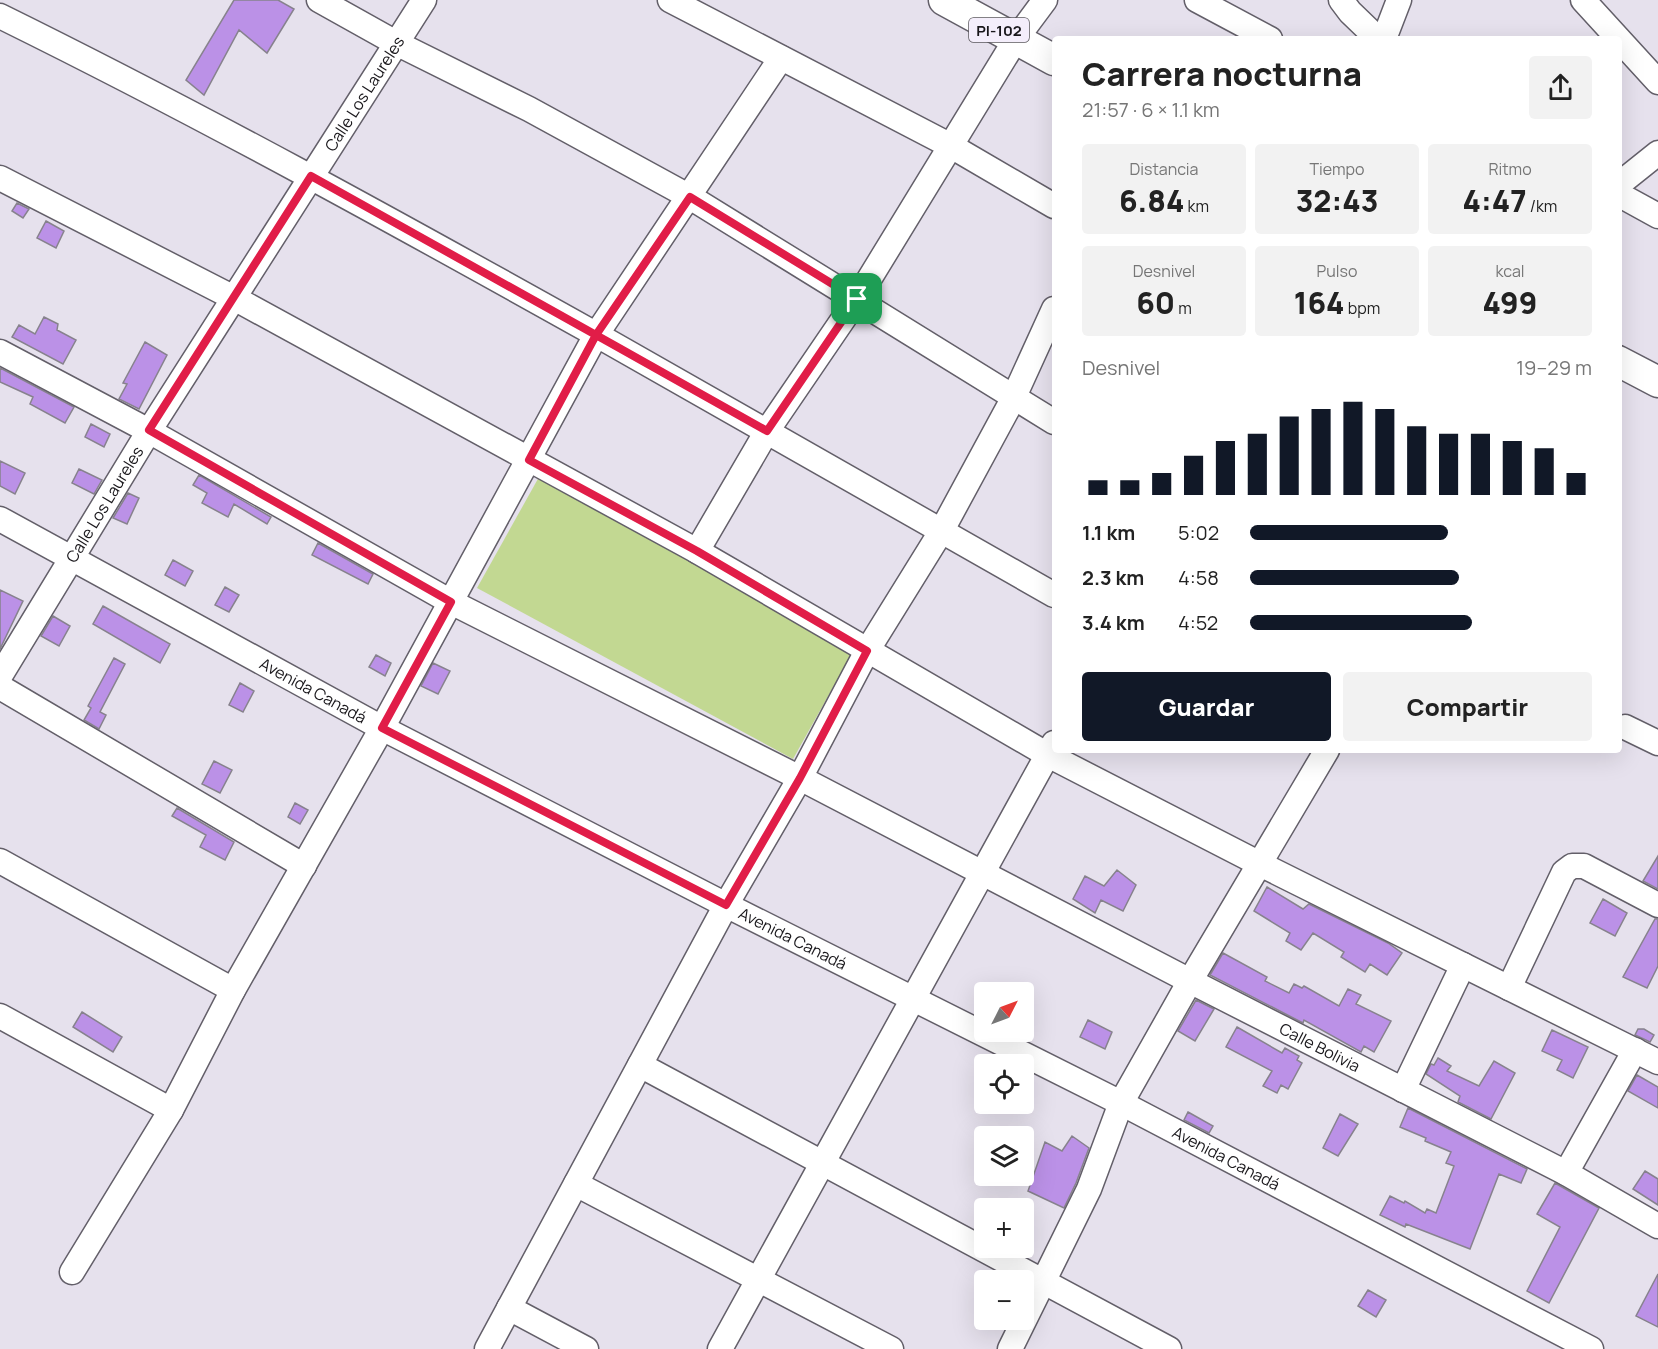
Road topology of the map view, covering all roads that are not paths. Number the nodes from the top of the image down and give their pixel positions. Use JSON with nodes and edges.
{"nodes":[{"id":1,"x":319,"y":0,"type":"edge"},
{"id":2,"x":424,"y":0,"type":"edge"},
{"id":3,"x":670,"y":0,"type":"edge"},
{"id":4,"x":944,"y":0,"type":"edge"},
{"id":5,"x":1045,"y":0,"type":"edge"},
{"id":6,"x":1197,"y":0,"type":"edge"},
{"id":7,"x":1341,"y":0,"type":"edge"},
{"id":8,"x":1399,"y":0,"type":"edge"},
{"id":9,"x":1583,"y":0,"type":"edge"},
{"id":10,"x":0,"y":16,"type":"edge"},
{"id":11,"x":1264,"y":36,"type":"edge"},
{"id":12,"x":1375,"y":36,"type":"edge"},
{"id":13,"x":1385,"y":36,"type":"edge"},
{"id":14,"x":1616,"y":36,"type":"edge"},
{"id":15,"x":1016,"y":39,"type":"junction"},
{"id":16,"x":396,"y":43,"type":"junction"},
{"id":17,"x":1622,"y":43,"type":"edge"},
{"id":18,"x":781,"y":58,"type":"junction"},
{"id":19,"x":1052,"y":59,"type":"edge"},
{"id":20,"x":1658,"y":82,"type":"edge"},
{"id":21,"x":951,"y":146,"type":"junction"},
{"id":22,"x":1658,"y":153,"type":"edge"},
{"id":23,"x":311,"y":176,"type":"junction"},
{"id":24,"x":0,"y":178,"type":"edge"},
{"id":25,"x":1622,"y":182,"type":"edge"},
{"id":26,"x":1622,"y":196,"type":"edge"},
{"id":27,"x":690,"y":197,"type":"junction"},
{"id":28,"x":1052,"y":205,"type":"edge"},
{"id":29,"x":1658,"y":216,"type":"edge"},
{"id":30,"x":234,"y":298,"type":"junction"},
{"id":31,"x":857,"y":299,"type":"junction"},
{"id":32,"x":1052,"y":313,"type":"edge"},
{"id":33,"x":596,"y":335,"type":"junction"},
{"id":34,"x":0,"y":352,"type":"edge"},
{"id":35,"x":1622,"y":363,"type":"edge"},
{"id":36,"x":1658,"y":382,"type":"edge"},
{"id":37,"x":1013,"y":399,"type":"junction"},
{"id":38,"x":1052,"y":421,"type":"edge"},
{"id":39,"x":149,"y":430,"type":"junction"},
{"id":40,"x":767,"y":431,"type":"junction"},
{"id":41,"x":529,"y":460,"type":"junction"},
{"id":42,"x":0,"y":519,"type":"edge"},
{"id":43,"x":942,"y":530,"type":"junction"},
{"id":44,"x":697,"y":551,"type":"junction"},
{"id":45,"x":73,"y":558,"type":"junction"},
{"id":46,"x":1052,"y":594,"type":"edge"},
{"id":47,"x":451,"y":602,"type":"junction"},
{"id":48,"x":867,"y":651,"type":"junction"},
{"id":49,"x":0,"y":676,"type":"edge"},
{"id":50,"x":0,"y":687,"type":"edge"},
{"id":51,"x":1625,"y":727,"type":"dead end"},
{"id":52,"x":382,"y":728,"type":"junction"},
{"id":53,"x":1658,"y":743,"type":"edge"},
{"id":54,"x":1051,"y":749,"type":"edge"},
{"id":55,"x":1058,"y":753,"type":"edge"},
{"id":56,"x":1326,"y":753,"type":"edge"},
{"id":57,"x":800,"y":778,"type":"junction"},
{"id":58,"x":0,"y":861,"type":"edge"},
{"id":59,"x":1260,"y":864,"type":"junction"},
{"id":60,"x":304,"y":866,"type":"junction"},
{"id":61,"x":982,"y":873,"type":"junction"},
{"id":62,"x":726,"y":905,"type":"junction"},
{"id":63,"x":1658,"y":905,"type":"edge"},
{"id":64,"x":1463,"y":965,"type":"junction"},
{"id":65,"x":1190,"y":981,"type":"junction"},
{"id":66,"x":1509,"y":987,"type":"junction"},
{"id":67,"x":233,"y":990,"type":"junction"},
{"id":68,"x":913,"y":998,"type":"junction"},
{"id":69,"x":0,"y":1016,"type":"edge"},
{"id":70,"x":1635,"y":1050,"type":"junction"},
{"id":71,"x":1658,"y":1062,"type":"edge"},
{"id":72,"x":640,"y":1065,"type":"junction"},
{"id":73,"x":1402,"y":1089,"type":"junction"},
{"id":74,"x":1121,"y":1103,"type":"junction"},
{"id":75,"x":171,"y":1110,"type":"junction"},
{"id":76,"x":822,"y":1163,"type":"junction"},
{"id":77,"x":1566,"y":1173,"type":"junction"},
{"id":78,"x":576,"y":1184,"type":"junction"},
{"id":79,"x":1658,"y":1226,"type":"edge"},
{"id":80,"x":72,"y":1272,"type":"dead end"},
{"id":81,"x":758,"y":1279,"type":"junction"},
{"id":82,"x":1044,"y":1282,"type":"junction"},
{"id":83,"x":509,"y":1308,"type":"junction"},
{"id":84,"x":487,"y":1349,"type":"edge"},
{"id":85,"x":586,"y":1349,"type":"edge"},
{"id":86,"x":720,"y":1349,"type":"edge"},
{"id":87,"x":891,"y":1349,"type":"edge"},
{"id":88,"x":1010,"y":1349,"type":"edge"},
{"id":89,"x":1169,"y":1349,"type":"edge"},
{"id":90,"x":1591,"y":1349,"type":"edge"}],
"edges":[{"from":1,"to":16,"type":"street"},
{"from":2,"to":16,"type":"street","name":"Calle Los Laureles"},
{"from":3,"to":18,"type":"street"},
{"from":4,"to":15,"type":"main road","number":"PI-102"},
{"from":5,"to":15,"type":"street"},
{"from":6,"to":11,"type":"street"},
{"from":7,"to":12,"type":"street"},
{"from":8,"to":13,"type":"street"},
{"from":9,"to":14,"type":"street"},
{"from":10,"to":23,"type":"street"},
{"from":15,"to":19,"type":"main road","number":"PI-102"},
{"from":15,"to":21,"type":"street"},
{"from":16,"to":23,"type":"street","name":"Calle Los Laureles"},
{"from":16,"to":27,"type":"street"},
{"from":17,"to":20,"type":"street"},
{"from":18,"to":21,"type":"street"},
{"from":18,"to":27,"type":"street"},
{"from":21,"to":28,"type":"street"},
{"from":21,"to":31,"type":"street"},
{"from":22,"to":25,"type":"street"},
{"from":23,"to":30,"type":"street","name":"Calle Los Laureles"},
{"from":23,"to":33,"type":"street"},
{"from":24,"to":30,"type":"street"},
{"from":26,"to":29,"type":"street"},
{"from":27,"to":31,"type":"street"},
{"from":27,"to":33,"type":"street"},
{"from":30,"to":39,"type":"street","name":"Calle Los Laureles"},
{"from":30,"to":41,"type":"street"},
{"from":31,"to":37,"type":"street"},
{"from":31,"to":40,"type":"street"},
{"from":32,"to":37,"type":"street"},
{"from":33,"to":40,"type":"street"},
{"from":33,"to":41,"type":"street"},
{"from":34,"to":39,"type":"street","name":"Calle Bolivia"},
{"from":35,"to":36,"type":"main road"},
{"from":37,"to":38,"type":"street"},
{"from":37,"to":43,"type":"street"},
{"from":39,"to":45,"type":"street","name":"Calle Los Laureles"},
{"from":39,"to":47,"type":"street","name":"Calle Bolivia"},
{"from":40,"to":43,"type":"street"},
{"from":40,"to":44,"type":"street"},
{"from":41,"to":44,"type":"street"},
{"from":41,"to":47,"type":"street"},
{"from":42,"to":45,"type":"street","name":"Avenida Canadá"},
{"from":43,"to":46,"type":"street"},
{"from":43,"to":48,"type":"street"},
{"from":44,"to":48,"type":"street"},
{"from":45,"to":49,"type":"street","name":"Calle Los Laureles"},
{"from":45,"to":52,"type":"street","name":"Avenida Canadá"},
{"from":47,"to":52,"type":"street"},
{"from":47,"to":57,"type":"street","name":"Calle Bolivia"},
{"from":48,"to":54,"type":"street"},
{"from":48,"to":57,"type":"street"},
{"from":50,"to":60,"type":"street"},
{"from":51,"to":53,"type":"street"},
{"from":52,"to":60,"type":"street"},
{"from":52,"to":62,"type":"street","name":"Avenida Canadá"},
{"from":54,"to":61,"type":"street"},
{"from":55,"to":59,"type":"street"},
{"from":56,"to":59,"type":"street"},
{"from":57,"to":61,"type":"street","name":"Calle Bolivia"},
{"from":57,"to":62,"type":"street"},
{"from":58,"to":67,"type":"street"},
{"from":59,"to":64,"type":"street"},
{"from":59,"to":65,"type":"street"},
{"from":60,"to":67,"type":"street"},
{"from":61,"to":65,"type":"street","name":"Calle Bolivia"},
{"from":61,"to":68,"type":"street"},
{"from":62,"to":68,"type":"street","name":"Avenida Canadá"},
{"from":62,"to":72,"type":"street"},
{"from":63,"to":66,"type":"street"},
{"from":64,"to":66,"type":"street"},
{"from":64,"to":73,"type":"street"},
{"from":65,"to":73,"type":"street","name":"Calle Bolivia"},
{"from":65,"to":74,"type":"street"},
{"from":66,"to":70,"type":"street"},
{"from":67,"to":75,"type":"street"},
{"from":68,"to":74,"type":"street","name":"Avenida Canadá"},
{"from":68,"to":76,"type":"street"},
{"from":69,"to":75,"type":"street"},
{"from":70,"to":71,"type":"street"},
{"from":70,"to":77,"type":"street"},
{"from":72,"to":76,"type":"street"},
{"from":72,"to":78,"type":"street"},
{"from":73,"to":77,"type":"street","name":"Calle Bolivia"},
{"from":74,"to":82,"type":"street"},
{"from":74,"to":90,"type":"street","name":"Avenida Canadá"},
{"from":75,"to":80,"type":"street"},
{"from":76,"to":81,"type":"street"},
{"from":76,"to":82,"type":"street"},
{"from":77,"to":79,"type":"street","name":"Calle Bolivia"},
{"from":78,"to":81,"type":"street"},
{"from":78,"to":83,"type":"street"},
{"from":81,"to":86,"type":"street"},
{"from":81,"to":87,"type":"street"},
{"from":82,"to":88,"type":"street"},
{"from":82,"to":89,"type":"street"},
{"from":83,"to":84,"type":"street"},
{"from":83,"to":85,"type":"street"}]}
